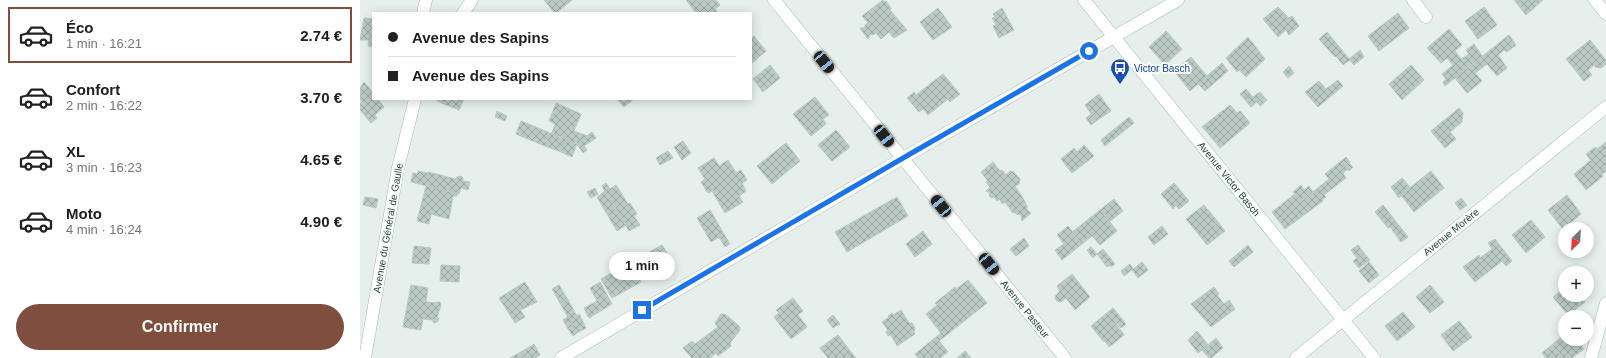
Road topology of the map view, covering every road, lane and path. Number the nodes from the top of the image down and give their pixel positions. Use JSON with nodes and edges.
{"nodes":[{"id":1,"x":426,"y":0,"type":"edge"},
{"id":2,"x":472,"y":0,"type":"edge"},
{"id":3,"x":774,"y":0,"type":"edge"},
{"id":4,"x":1084,"y":0,"type":"edge"},
{"id":5,"x":1178,"y":0,"type":"edge"},
{"id":6,"x":1413,"y":0,"type":"edge"},
{"id":7,"x":1595,"y":0,"type":"edge"},
{"id":8,"x":423,"y":12,"type":"edge"},
{"id":9,"x":464,"y":12,"type":"edge"},
{"id":10,"x":1606,"y":14,"type":"edge"},
{"id":11,"x":1426,"y":17,"type":"dead end"},
{"id":12,"x":1114,"y":37,"type":"junction"},
{"id":13,"x":415,"y":100,"type":"edge"},
{"id":14,"x":1606,"y":107,"type":"edge"},
{"id":15,"x":902,"y":158,"type":"junction"},
{"id":16,"x":1606,"y":303,"type":"edge"},
{"id":17,"x":1343,"y":320,"type":"junction"},
{"id":18,"x":365,"y":358,"type":"edge"},
{"id":19,"x":561,"y":358,"type":"edge"},
{"id":20,"x":1065,"y":358,"type":"edge"},
{"id":21,"x":1296,"y":358,"type":"edge"},
{"id":22,"x":1374,"y":358,"type":"edge"},
{"id":23,"x":1591,"y":358,"type":"edge"}],
"edges":[{"from":1,"to":8,"type":"street"},
{"from":2,"to":9,"type":"street"},
{"from":3,"to":15,"type":"street","name":"Avenue Pasteur"},
{"from":4,"to":12,"type":"street","name":"Avenue Victor Basch"},
{"from":5,"to":12,"type":"street"},
{"from":6,"to":11,"type":"street"},
{"from":7,"to":10,"type":"street"},
{"from":12,"to":15,"type":"street"},
{"from":12,"to":17,"type":"street","name":"Avenue Victor Basch"},
{"from":13,"to":18,"type":"street","name":"Avenue du Général de Gaulle"},
{"from":14,"to":17,"type":"street","name":"Avenue Morère"},
{"from":15,"to":19,"type":"street"},
{"from":15,"to":20,"type":"street","name":"Avenue Pasteur"},
{"from":16,"to":23,"type":"street"},
{"from":17,"to":21,"type":"street","name":"Avenue Morère"},
{"from":17,"to":22,"type":"street","name":"Avenue Victor Basch"}]}
